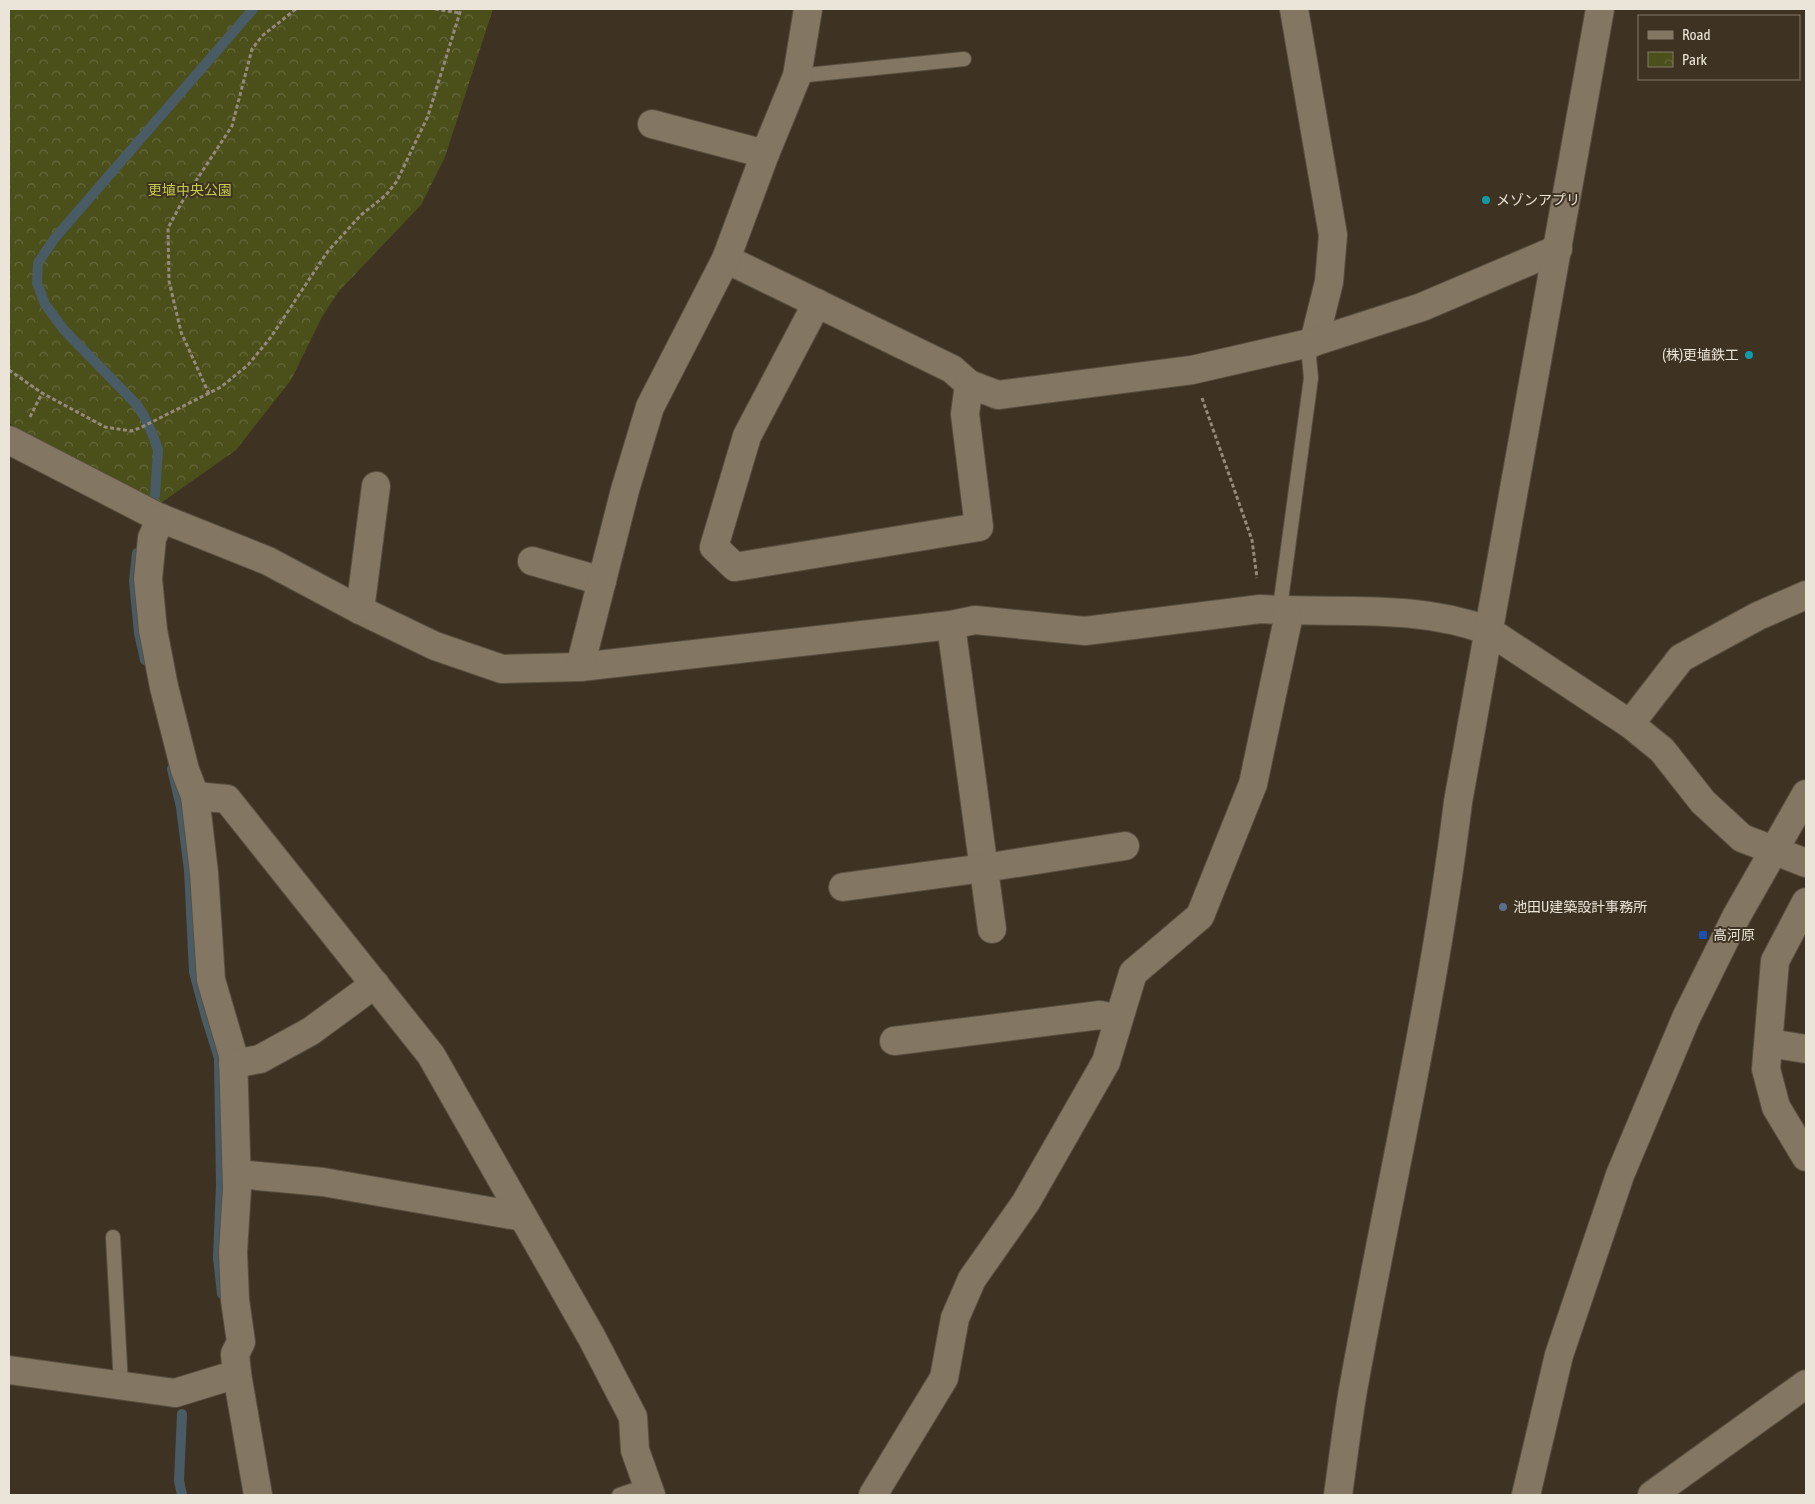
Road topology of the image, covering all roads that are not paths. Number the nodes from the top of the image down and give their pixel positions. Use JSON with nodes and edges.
{"nodes":[{"id":1,"x":808,"y":9,"type":"edge"},
{"id":2,"x":1294,"y":9,"type":"edge"},
{"id":3,"x":1600,"y":9,"type":"edge"},
{"id":4,"x":964,"y":59,"type":"dead end"},
{"id":5,"x":797,"y":76,"type":"junction"},
{"id":6,"x":652,"y":124,"type":"dead end"},
{"id":7,"x":765,"y":154,"type":"junction"},
{"id":8,"x":1558,"y":249,"type":"junction"},
{"id":9,"x":726,"y":259,"type":"junction"},
{"id":10,"x":817,"y":303,"type":"junction"},
{"id":11,"x":1314,"y":342,"type":"junction"},
{"id":12,"x":969,"y":384,"type":"junction"},
{"id":13,"x":9,"y":440,"type":"edge"},
{"id":14,"x":376,"y":486,"type":"dead end"},
{"id":15,"x":152,"y":514,"type":"junction"},
{"id":16,"x":532,"y":561,"type":"dead end"},
{"id":17,"x":602,"y":581,"type":"junction"},
{"id":18,"x":1806,"y":595,"type":"edge"},
{"id":19,"x":360,"y":610,"type":"junction"},
{"id":20,"x":1273,"y":610,"type":"junction"},
{"id":21,"x":951,"y":625,"type":"junction"},
{"id":22,"x":1489,"y":631,"type":"junction"},
{"id":23,"x":580,"y":667,"type":"junction"},
{"id":24,"x":1630,"y":724,"type":"junction"},
{"id":25,"x":1806,"y":794,"type":"edge"},
{"id":26,"x":194,"y":796,"type":"junction"},
{"id":27,"x":1125,"y":846,"type":"dead end"},
{"id":28,"x":1773,"y":851,"type":"junction"},
{"id":29,"x":1806,"y":863,"type":"edge"},
{"id":30,"x":984,"y":868,"type":"junction"},
{"id":31,"x":843,"y":887,"type":"dead end"},
{"id":32,"x":1806,"y":902,"type":"edge"},
{"id":33,"x":992,"y":929,"type":"dead end"},
{"id":34,"x":375,"y":984,"type":"junction"},
{"id":35,"x":1118,"y":1019,"type":"junction"},
{"id":36,"x":894,"y":1041,"type":"dead end"},
{"id":37,"x":1769,"y":1043,"type":"junction"},
{"id":38,"x":1806,"y":1049,"type":"edge"},
{"id":39,"x":233,"y":1064,"type":"junction"},
{"id":40,"x":1806,"y":1157,"type":"edge"},
{"id":41,"x":237,"y":1174,"type":"junction"},
{"id":42,"x":523,"y":1217,"type":"junction"},
{"id":43,"x":113,"y":1237,"type":"dead end"},
{"id":44,"x":9,"y":1370,"type":"edge"},
{"id":45,"x":237,"y":1374,"type":"junction"},
{"id":46,"x":1806,"y":1384,"type":"edge"},
{"id":47,"x":121,"y":1385,"type":"junction"},
{"id":48,"x":650,"y":1490,"type":"edge"},
{"id":49,"x":258,"y":1495,"type":"edge"},
{"id":50,"x":619,"y":1495,"type":"edge"},
{"id":51,"x":873,"y":1495,"type":"edge"},
{"id":52,"x":1338,"y":1495,"type":"edge"},
{"id":53,"x":1526,"y":1495,"type":"edge"},
{"id":54,"x":1652,"y":1495,"type":"edge"}],
"edges":[{"from":1,"to":5,"type":"street"},
{"from":2,"to":11,"type":"street"},
{"from":3,"to":8,"type":"street"},
{"from":4,"to":5,"type":"lane"},
{"from":5,"to":7,"type":"street"},
{"from":6,"to":7,"type":"street"},
{"from":7,"to":9,"type":"street"},
{"from":8,"to":11,"type":"street"},
{"from":8,"to":22,"type":"street"},
{"from":9,"to":10,"type":"street"},
{"from":9,"to":17,"type":"street"},
{"from":10,"to":12,"type":"street"},
{"from":10,"to":12,"type":"street"},
{"from":11,"to":12,"type":"street"},
{"from":11,"to":20,"type":"lane"},
{"from":13,"to":15,"type":"street"},
{"from":14,"to":19,"type":"street"},
{"from":15,"to":19,"type":"street"},
{"from":15,"to":26,"type":"street"},
{"from":16,"to":17,"type":"street"},
{"from":17,"to":23,"type":"street"},
{"from":18,"to":24,"type":"street"},
{"from":19,"to":23,"type":"street"},
{"from":20,"to":21,"type":"street"},
{"from":20,"to":22,"type":"street"},
{"from":20,"to":35,"type":"street"},
{"from":21,"to":23,"type":"street"},
{"from":21,"to":30,"type":"street"},
{"from":22,"to":24,"type":"street"},
{"from":22,"to":52,"type":"street"},
{"from":24,"to":28,"type":"street"},
{"from":25,"to":28,"type":"street"},
{"from":26,"to":34,"type":"street"},
{"from":26,"to":39,"type":"street"},
{"from":27,"to":30,"type":"street"},
{"from":28,"to":29,"type":"street"},
{"from":28,"to":53,"type":"street"},
{"from":30,"to":31,"type":"street"},
{"from":30,"to":33,"type":"street"},
{"from":32,"to":37,"type":"street"},
{"from":34,"to":39,"type":"street"},
{"from":34,"to":42,"type":"street"},
{"from":35,"to":36,"type":"street"},
{"from":35,"to":51,"type":"street"},
{"from":37,"to":38,"type":"street"},
{"from":37,"to":40,"type":"street"},
{"from":39,"to":41,"type":"street"},
{"from":41,"to":42,"type":"street"},
{"from":41,"to":45,"type":"street"},
{"from":42,"to":48,"type":"street"},
{"from":43,"to":47,"type":"lane"},
{"from":44,"to":47,"type":"street"},
{"from":45,"to":47,"type":"street"},
{"from":45,"to":49,"type":"street"},
{"from":46,"to":54,"type":"street"},
{"from":48,"to":50,"type":"lane"}]}
